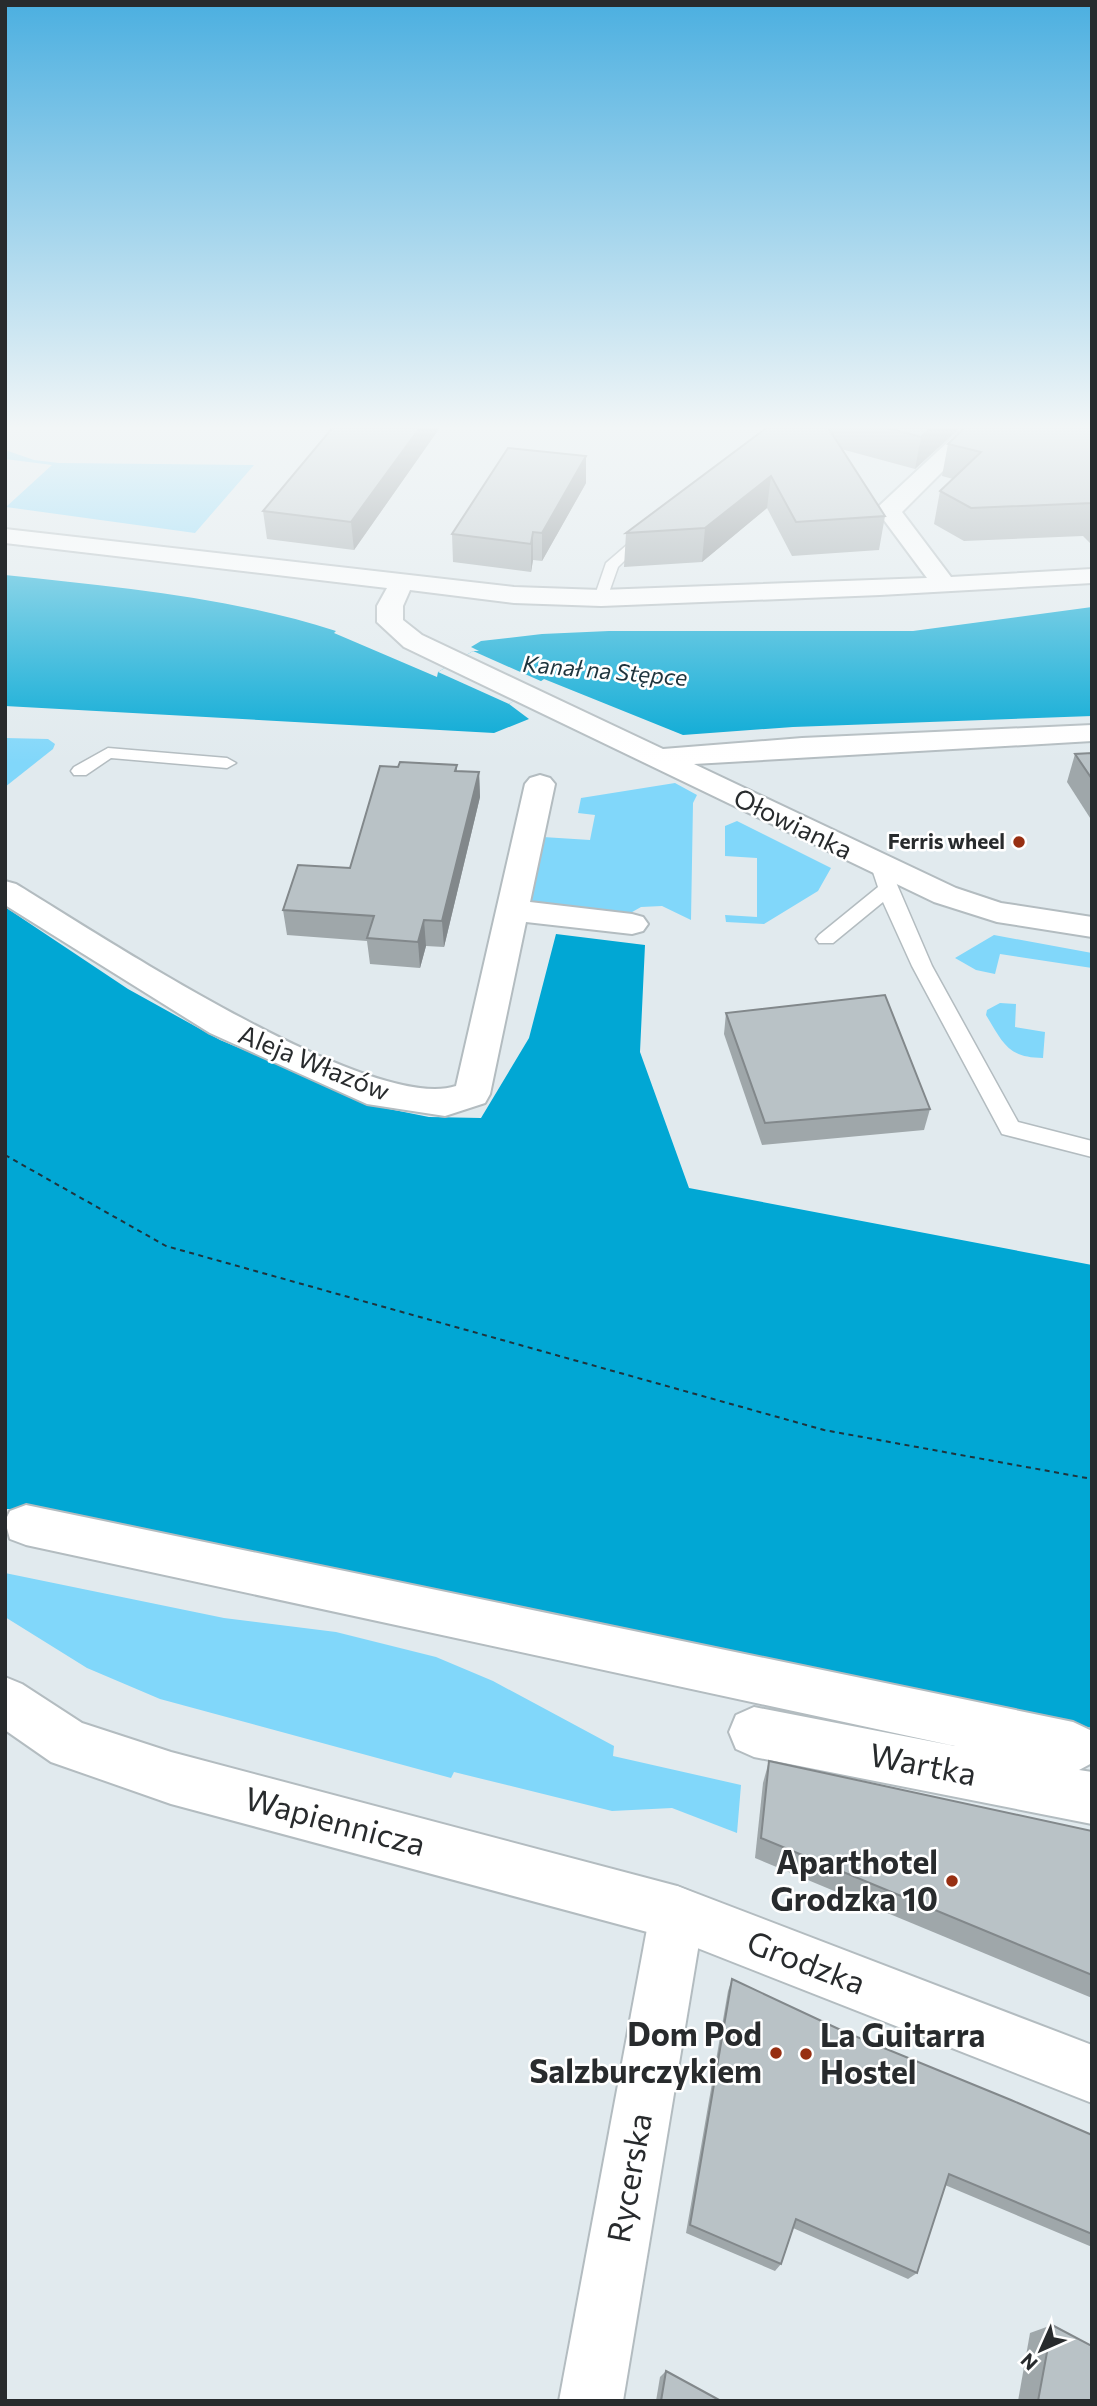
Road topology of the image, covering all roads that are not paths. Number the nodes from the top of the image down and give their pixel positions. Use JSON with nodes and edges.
{"nodes":[{"id":1,"x":24,"y":538,"type":"edge"},
{"id":2,"x":639,"y":538,"type":"edge"},
{"id":3,"x":910,"y":538,"type":"edge"},
{"id":4,"x":1092,"y":576,"type":"edge"},
{"id":5,"x":401,"y":584,"type":"junction"},
{"id":6,"x":945,"y":585,"type":"junction"},
{"id":7,"x":601,"y":598,"type":"junction"},
{"id":8,"x":1092,"y":733,"type":"edge"},
{"id":9,"x":658,"y":758,"type":"junction"},
{"id":10,"x":227,"y":763,"type":"dead end"},
{"id":11,"x":80,"y":771,"type":"dead end"},
{"id":12,"x":540,"y":784,"type":"dead end"},
{"id":13,"x":884,"y":878,"type":"junction"},
{"id":14,"x":5,"y":891,"type":"edge"},
{"id":15,"x":512,"y":910,"type":"junction"},
{"id":16,"x":632,"y":924,"type":"dead end"},
{"id":17,"x":1092,"y":927,"type":"edge"},
{"id":18,"x":826,"y":939,"type":"dead end"},
{"id":19,"x":1092,"y":1149,"type":"edge"},
{"id":20,"x":26,"y":1525,"type":"dead end"},
{"id":21,"x":5,"y":1701,"type":"edge"},
{"id":22,"x":754,"y":1732,"type":"dead end"},
{"id":23,"x":1073,"y":1747,"type":"dead end"},
{"id":24,"x":1092,"y":1798,"type":"edge"},
{"id":25,"x":677,"y":1913,"type":"junction"},
{"id":26,"x":1092,"y":2074,"type":"edge"},
{"id":27,"x":591,"y":2401,"type":"edge"}],
"edges":[{"from":1,"to":5,"type":"street"},
{"from":2,"to":7,"type":"lane"},
{"from":3,"to":6,"type":"street"},
{"from":4,"to":6,"type":"street"},
{"from":5,"to":7,"type":"street"},
{"from":5,"to":9,"type":"street","name":"Ołowianka"},
{"from":6,"to":7,"type":"street"},
{"from":8,"to":9,"type":"street","name":"Ołowianka"},
{"from":9,"to":13,"type":"street","name":"Ołowianka"},
{"from":10,"to":11,"type":"lane"},
{"from":12,"to":15,"type":"street","name":"Aleja Włazów"},
{"from":13,"to":17,"type":"street","name":"Ołowianka"},
{"from":13,"to":18,"type":"lane"},
{"from":13,"to":19,"type":"lane"},
{"from":14,"to":15,"type":"street","name":"Aleja Włazów"},
{"from":15,"to":16,"type":"street"},
{"from":20,"to":23,"type":"street"},
{"from":21,"to":25,"type":"street","name":"Wapiennicza"},
{"from":22,"to":24,"type":"street","name":"Wartka"},
{"from":25,"to":26,"type":"street","name":"Grodzka"},
{"from":25,"to":27,"type":"street","name":"Rycerska"}]}
